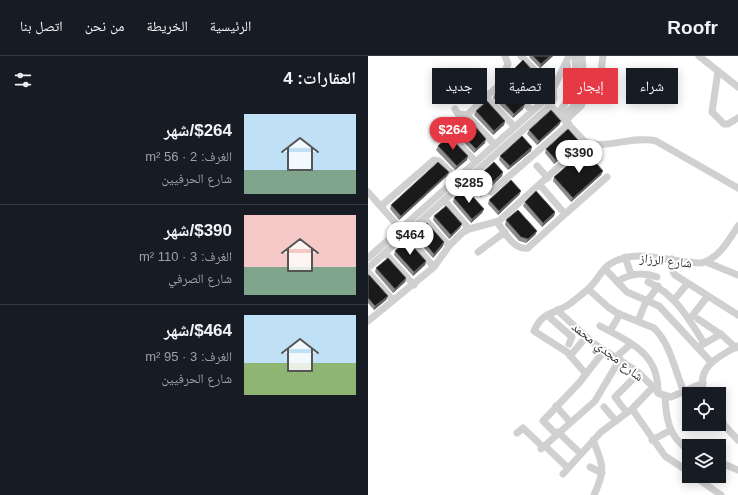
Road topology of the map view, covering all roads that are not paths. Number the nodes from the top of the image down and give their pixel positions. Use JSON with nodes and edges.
{"nodes":[{"id":1,"x":505,"y":56,"type":"edge"},
{"id":2,"x":518,"y":56,"type":"edge"},
{"id":3,"x":521,"y":56,"type":"edge"},
{"id":4,"x":575,"y":56,"type":"edge"},
{"id":5,"x":582,"y":56,"type":"edge"},
{"id":6,"x":603,"y":56,"type":"edge"},
{"id":7,"x":699,"y":56,"type":"edge"},
{"id":8,"x":568,"y":58,"type":"edge"},
{"id":9,"x":508,"y":64,"type":"junction"},
{"id":10,"x":507,"y":68,"type":"edge"},
{"id":11,"x":533,"y":68,"type":"edge"},
{"id":12,"x":601,"y":68,"type":"edge"},
{"id":13,"x":718,"y":71,"type":"junction"},
{"id":14,"x":555,"y":85,"type":"edge"},
{"id":15,"x":738,"y":87,"type":"edge"},
{"id":16,"x":495,"y":88,"type":"edge"},
{"id":17,"x":487,"y":98,"type":"joint"},
{"id":18,"x":480,"y":104,"type":"edge"},
{"id":19,"x":526,"y":104,"type":"edge"},
{"id":20,"x":540,"y":104,"type":"edge"},
{"id":21,"x":551,"y":105,"type":"joint"},
{"id":22,"x":455,"y":108,"type":"dead end"},
{"id":23,"x":532,"y":111,"type":"junction"},
{"id":24,"x":467,"y":115,"type":"junction"},
{"id":25,"x":738,"y":118,"type":"edge"},
{"id":26,"x":563,"y":119,"type":"junction"},
{"id":27,"x":515,"y":127,"type":"junction"},
{"id":28,"x":451,"y":136,"type":"edge"},
{"id":29,"x":586,"y":142,"type":"junction"},
{"id":30,"x":495,"y":145,"type":"junction"},
{"id":31,"x":476,"y":162,"type":"junction"},
{"id":32,"x":538,"y":166,"type":"dead end"},
{"id":33,"x":606,"y":177,"type":"dead end"},
{"id":34,"x":548,"y":178,"type":"junction"},
{"id":35,"x":457,"y":179,"type":"junction"},
{"id":36,"x":540,"y":185,"type":"junction"},
{"id":37,"x":738,"y":188,"type":"edge"},
{"id":38,"x":368,"y":192,"type":"edge"},
{"id":39,"x":491,"y":192,"type":"dead end"},
{"id":40,"x":444,"y":200,"type":"junction"},
{"id":41,"x":381,"y":206,"type":"junction"},
{"id":42,"x":566,"y":214,"type":"junction"},
{"id":43,"x":424,"y":218,"type":"junction"},
{"id":44,"x":496,"y":222,"type":"junction"},
{"id":45,"x":738,"y":226,"type":"edge"},
{"id":46,"x":469,"y":229,"type":"junction"},
{"id":47,"x":403,"y":232,"type":"junction"},
{"id":48,"x":505,"y":232,"type":"junction"},
{"id":49,"x":449,"y":246,"type":"junction"},
{"id":50,"x":478,"y":252,"type":"dead end"},
{"id":51,"x":385,"y":253,"type":"junction"},
{"id":52,"x":625,"y":257,"type":"junction"},
{"id":53,"x":368,"y":258,"type":"edge"},
{"id":54,"x":672,"y":259,"type":"junction"},
{"id":55,"x":706,"y":262,"type":"junction"},
{"id":56,"x":434,"y":267,"type":"junction"},
{"id":57,"x":368,"y":268,"type":"edge"},
{"id":58,"x":605,"y":269,"type":"junction"},
{"id":59,"x":368,"y":272,"type":"edge"},
{"id":60,"x":631,"y":274,"type":"junction"},
{"id":61,"x":738,"y":275,"type":"edge"},
{"id":62,"x":657,"y":277,"type":"dead end"},
{"id":63,"x":617,"y":282,"type":"junction"},
{"id":64,"x":648,"y":282,"type":"dead end"},
{"id":65,"x":414,"y":284,"type":"junction"},
{"id":66,"x":687,"y":284,"type":"junction"},
{"id":67,"x":658,"y":286,"type":"junction"},
{"id":68,"x":588,"y":289,"type":"junction"},
{"id":69,"x":707,"y":297,"type":"junction"},
{"id":70,"x":393,"y":300,"type":"junction"},
{"id":71,"x":647,"y":300,"type":"junction"},
{"id":72,"x":674,"y":300,"type":"junction"},
{"id":73,"x":557,"y":310,"type":"junction"},
{"id":74,"x":620,"y":314,"type":"junction"},
{"id":75,"x":547,"y":315,"type":"junction"},
{"id":76,"x":738,"y":315,"type":"edge"},
{"id":77,"x":370,"y":316,"type":"edge"},
{"id":78,"x":698,"y":319,"type":"dead end"},
{"id":79,"x":689,"y":320,"type":"junction"},
{"id":80,"x":638,"y":321,"type":"junction"},
{"id":81,"x":600,"y":326,"type":"dead end"},
{"id":82,"x":610,"y":331,"type":"junction"},
{"id":83,"x":721,"y":334,"type":"junction"},
{"id":84,"x":586,"y":337,"type":"junction"},
{"id":85,"x":569,"y":344,"type":"dead end"},
{"id":86,"x":631,"y":344,"type":"junction"},
{"id":87,"x":704,"y":344,"type":"junction"},
{"id":88,"x":737,"y":347,"type":"edge"},
{"id":89,"x":697,"y":348,"type":"junction"},
{"id":90,"x":604,"y":351,"type":"junction"},
{"id":91,"x":570,"y":356,"type":"junction"},
{"id":92,"x":618,"y":358,"type":"junction"},
{"id":93,"x":711,"y":362,"type":"junction"},
{"id":94,"x":639,"y":373,"type":"junction"},
{"id":95,"x":586,"y":374,"type":"junction"},
{"id":96,"x":702,"y":383,"type":"junction"},
{"id":97,"x":652,"y":387,"type":"junction"},
{"id":98,"x":694,"y":387,"type":"edge"},
{"id":99,"x":703,"y":387,"type":"edge"},
{"id":100,"x":682,"y":389,"type":"edge"},
{"id":101,"x":682,"y":392,"type":"edge"},
{"id":102,"x":658,"y":393,"type":"junction"},
{"id":103,"x":665,"y":397,"type":"junction"},
{"id":104,"x":556,"y":406,"type":"junction"},
{"id":105,"x":604,"y":407,"type":"dead end"},
{"id":106,"x":630,"y":411,"type":"junction"},
{"id":107,"x":616,"y":421,"type":"junction"},
{"id":108,"x":570,"y":422,"type":"junction"},
{"id":109,"x":726,"y":427,"type":"edge"},
{"id":110,"x":671,"y":430,"type":"junction"},
{"id":111,"x":518,"y":433,"type":"dead end"},
{"id":112,"x":557,"y":433,"type":"junction"},
{"id":113,"x":593,"y":440,"type":"junction"},
{"id":114,"x":652,"y":440,"type":"junction"},
{"id":115,"x":738,"y":440,"type":"edge"},
{"id":116,"x":682,"y":446,"type":"edge"},
{"id":117,"x":543,"y":447,"type":"junction"},
{"id":118,"x":581,"y":454,"type":"junction"},
{"id":119,"x":726,"y":465,"type":"edge"},
{"id":120,"x":590,"y":467,"type":"dead end"},
{"id":121,"x":682,"y":467,"type":"edge"},
{"id":122,"x":568,"y":468,"type":"junction"},
{"id":123,"x":738,"y":470,"type":"edge"},
{"id":124,"x":602,"y":473,"type":"junction"},
{"id":125,"x":563,"y":474,"type":"dead end"},
{"id":126,"x":704,"y":483,"type":"edge"},
{"id":127,"x":594,"y":495,"type":"edge"},
{"id":128,"x":721,"y":495,"type":"edge"}],
"edges":[{"from":1,"to":9,"type":"street"},
{"from":2,"to":9,"type":"street"},
{"from":3,"to":11,"type":"street"},
{"from":4,"to":26,"type":"street"},
{"from":5,"to":26,"type":"street"},
{"from":6,"to":12,"type":"street"},
{"from":7,"to":13,"type":"street"},
{"from":8,"to":14,"type":"street"},
{"from":8,"to":26,"type":"street"},
{"from":9,"to":10,"type":"street"},
{"from":13,"to":15,"type":"street"},
{"from":13,"to":25,"type":"street"},
{"from":16,"to":17,"type":"street"},
{"from":17,"to":27,"type":"street"},
{"from":18,"to":24,"type":"street"},
{"from":19,"to":23,"type":"street"},
{"from":20,"to":23,"type":"street"},
{"from":21,"to":26,"type":"street"},
{"from":21,"to":40,"type":"street"},
{"from":22,"to":24,"type":"street"},
{"from":23,"to":27,"type":"street"},
{"from":24,"to":30,"type":"street"},
{"from":26,"to":29,"type":"street"},
{"from":26,"to":39,"type":"street"},
{"from":27,"to":30,"type":"street"},
{"from":28,"to":31,"type":"street"},
{"from":29,"to":34,"type":"street"},
{"from":29,"to":37,"type":"street"},
{"from":30,"to":31,"type":"street"},
{"from":31,"to":35,"type":"street"},
{"from":32,"to":34,"type":"street"},
{"from":33,"to":42,"type":"street"},
{"from":34,"to":36,"type":"street"},
{"from":35,"to":41,"type":"street"},
{"from":35,"to":47,"type":"street"},
{"from":36,"to":42,"type":"street"},
{"from":36,"to":44,"type":"street"},
{"from":38,"to":41,"type":"street"},
{"from":40,"to":43,"type":"street"},
{"from":40,"to":46,"type":"street"},
{"from":41,"to":47,"type":"street"},
{"from":42,"to":48,"type":"street"},
{"from":43,"to":47,"type":"street"},
{"from":43,"to":49,"type":"street"},
{"from":44,"to":46,"type":"street"},
{"from":44,"to":48,"type":"street"},
{"from":45,"to":55,"type":"street","name":"شارع الرزاز"},
{"from":46,"to":49,"type":"street"},
{"from":47,"to":51,"type":"street"},
{"from":47,"to":53,"type":"street"},
{"from":47,"to":56,"type":"street"},
{"from":48,"to":50,"type":"street"},
{"from":49,"to":56,"type":"street"},
{"from":51,"to":57,"type":"street"},
{"from":51,"to":65,"type":"street"},
{"from":52,"to":54,"type":"street","name":"شارع الرزاز"},
{"from":52,"to":58,"type":"street","name":"شارع الرزاز"},
{"from":52,"to":60,"type":"street"},
{"from":54,"to":55,"type":"street","name":"شارع الرزاز"},
{"from":54,"to":66,"type":"street"},
{"from":55,"to":61,"type":"street"},
{"from":56,"to":65,"type":"street"},
{"from":58,"to":63,"type":"street"},
{"from":58,"to":68,"type":"street","name":"شارع الرزاز"},
{"from":59,"to":70,"type":"street"},
{"from":60,"to":62,"type":"street"},
{"from":60,"to":63,"type":"street"},
{"from":63,"to":71,"type":"street"},
{"from":64,"to":67,"type":"street"},
{"from":65,"to":70,"type":"street"},
{"from":66,"to":69,"type":"street"},
{"from":66,"to":72,"type":"street"},
{"from":67,"to":71,"type":"street"},
{"from":67,"to":72,"type":"street"},
{"from":68,"to":73,"type":"street","name":"شارع الرزاز"},
{"from":68,"to":74,"type":"street"},
{"from":69,"to":76,"type":"street"},
{"from":69,"to":79,"type":"street"},
{"from":70,"to":77,"type":"street"},
{"from":71,"to":80,"type":"street"},
{"from":71,"to":89,"type":"street"},
{"from":72,"to":79,"type":"street"},
{"from":73,"to":75,"type":"street","name":"شارع الرزاز"},
{"from":73,"to":84,"type":"street","name":"شارع مجدي محمد"},
{"from":74,"to":80,"type":"street"},
{"from":74,"to":82,"type":"street"},
{"from":75,"to":85,"type":"street"},
{"from":75,"to":91,"type":"street","name":"شارع الرزاز"},
{"from":78,"to":83,"type":"street"},
{"from":79,"to":87,"type":"street"},
{"from":80,"to":100,"type":"street"},
{"from":81,"to":82,"type":"street"},
{"from":82,"to":86,"type":"street"},
{"from":83,"to":87,"type":"street"},
{"from":83,"to":88,"type":"street"},
{"from":84,"to":90,"type":"street","name":"شارع مجدي محمد"},
{"from":84,"to":91,"type":"street"},
{"from":86,"to":92,"type":"street"},
{"from":86,"to":102,"type":"street"},
{"from":87,"to":89,"type":"street"},
{"from":88,"to":93,"type":"street"},
{"from":89,"to":93,"type":"street"},
{"from":90,"to":92,"type":"street","name":"شارع مجدي محمد"},
{"from":90,"to":95,"type":"street"},
{"from":91,"to":95,"type":"street"},
{"from":92,"to":94,"type":"street","name":"شارع مجدي محمد"},
{"from":92,"to":108,"type":"street"},
{"from":93,"to":96,"type":"street"},
{"from":94,"to":97,"type":"street","name":"شارع مجدي محمد"},
{"from":94,"to":106,"type":"street"},
{"from":95,"to":104,"type":"street"},
{"from":96,"to":98,"type":"street"},
{"from":96,"to":99,"type":"street"},
{"from":97,"to":102,"type":"street","name":"شارع مجدي محمد"},
{"from":97,"to":106,"type":"street"},
{"from":101,"to":103,"type":"street"},
{"from":102,"to":103,"type":"street","name":"شارع مجدي محمد"},
{"from":103,"to":110,"type":"street"},
{"from":104,"to":108,"type":"street"},
{"from":104,"to":112,"type":"street"},
{"from":105,"to":107,"type":"street"},
{"from":106,"to":107,"type":"street"},
{"from":106,"to":114,"type":"street"},
{"from":107,"to":113,"type":"street"},
{"from":108,"to":112,"type":"street"},
{"from":109,"to":115,"type":"street"},
{"from":110,"to":114,"type":"street"},
{"from":110,"to":116,"type":"street"},
{"from":111,"to":117,"type":"street"},
{"from":112,"to":117,"type":"street"},
{"from":112,"to":118,"type":"street"},
{"from":113,"to":118,"type":"street"},
{"from":113,"to":124,"type":"street"},
{"from":114,"to":121,"type":"street"},
{"from":117,"to":122,"type":"street"},
{"from":118,"to":122,"type":"street"},
{"from":119,"to":123,"type":"street"},
{"from":120,"to":124,"type":"street"},
{"from":122,"to":125,"type":"street"},
{"from":124,"to":127,"type":"street"},
{"from":126,"to":128,"type":"street"}]}
